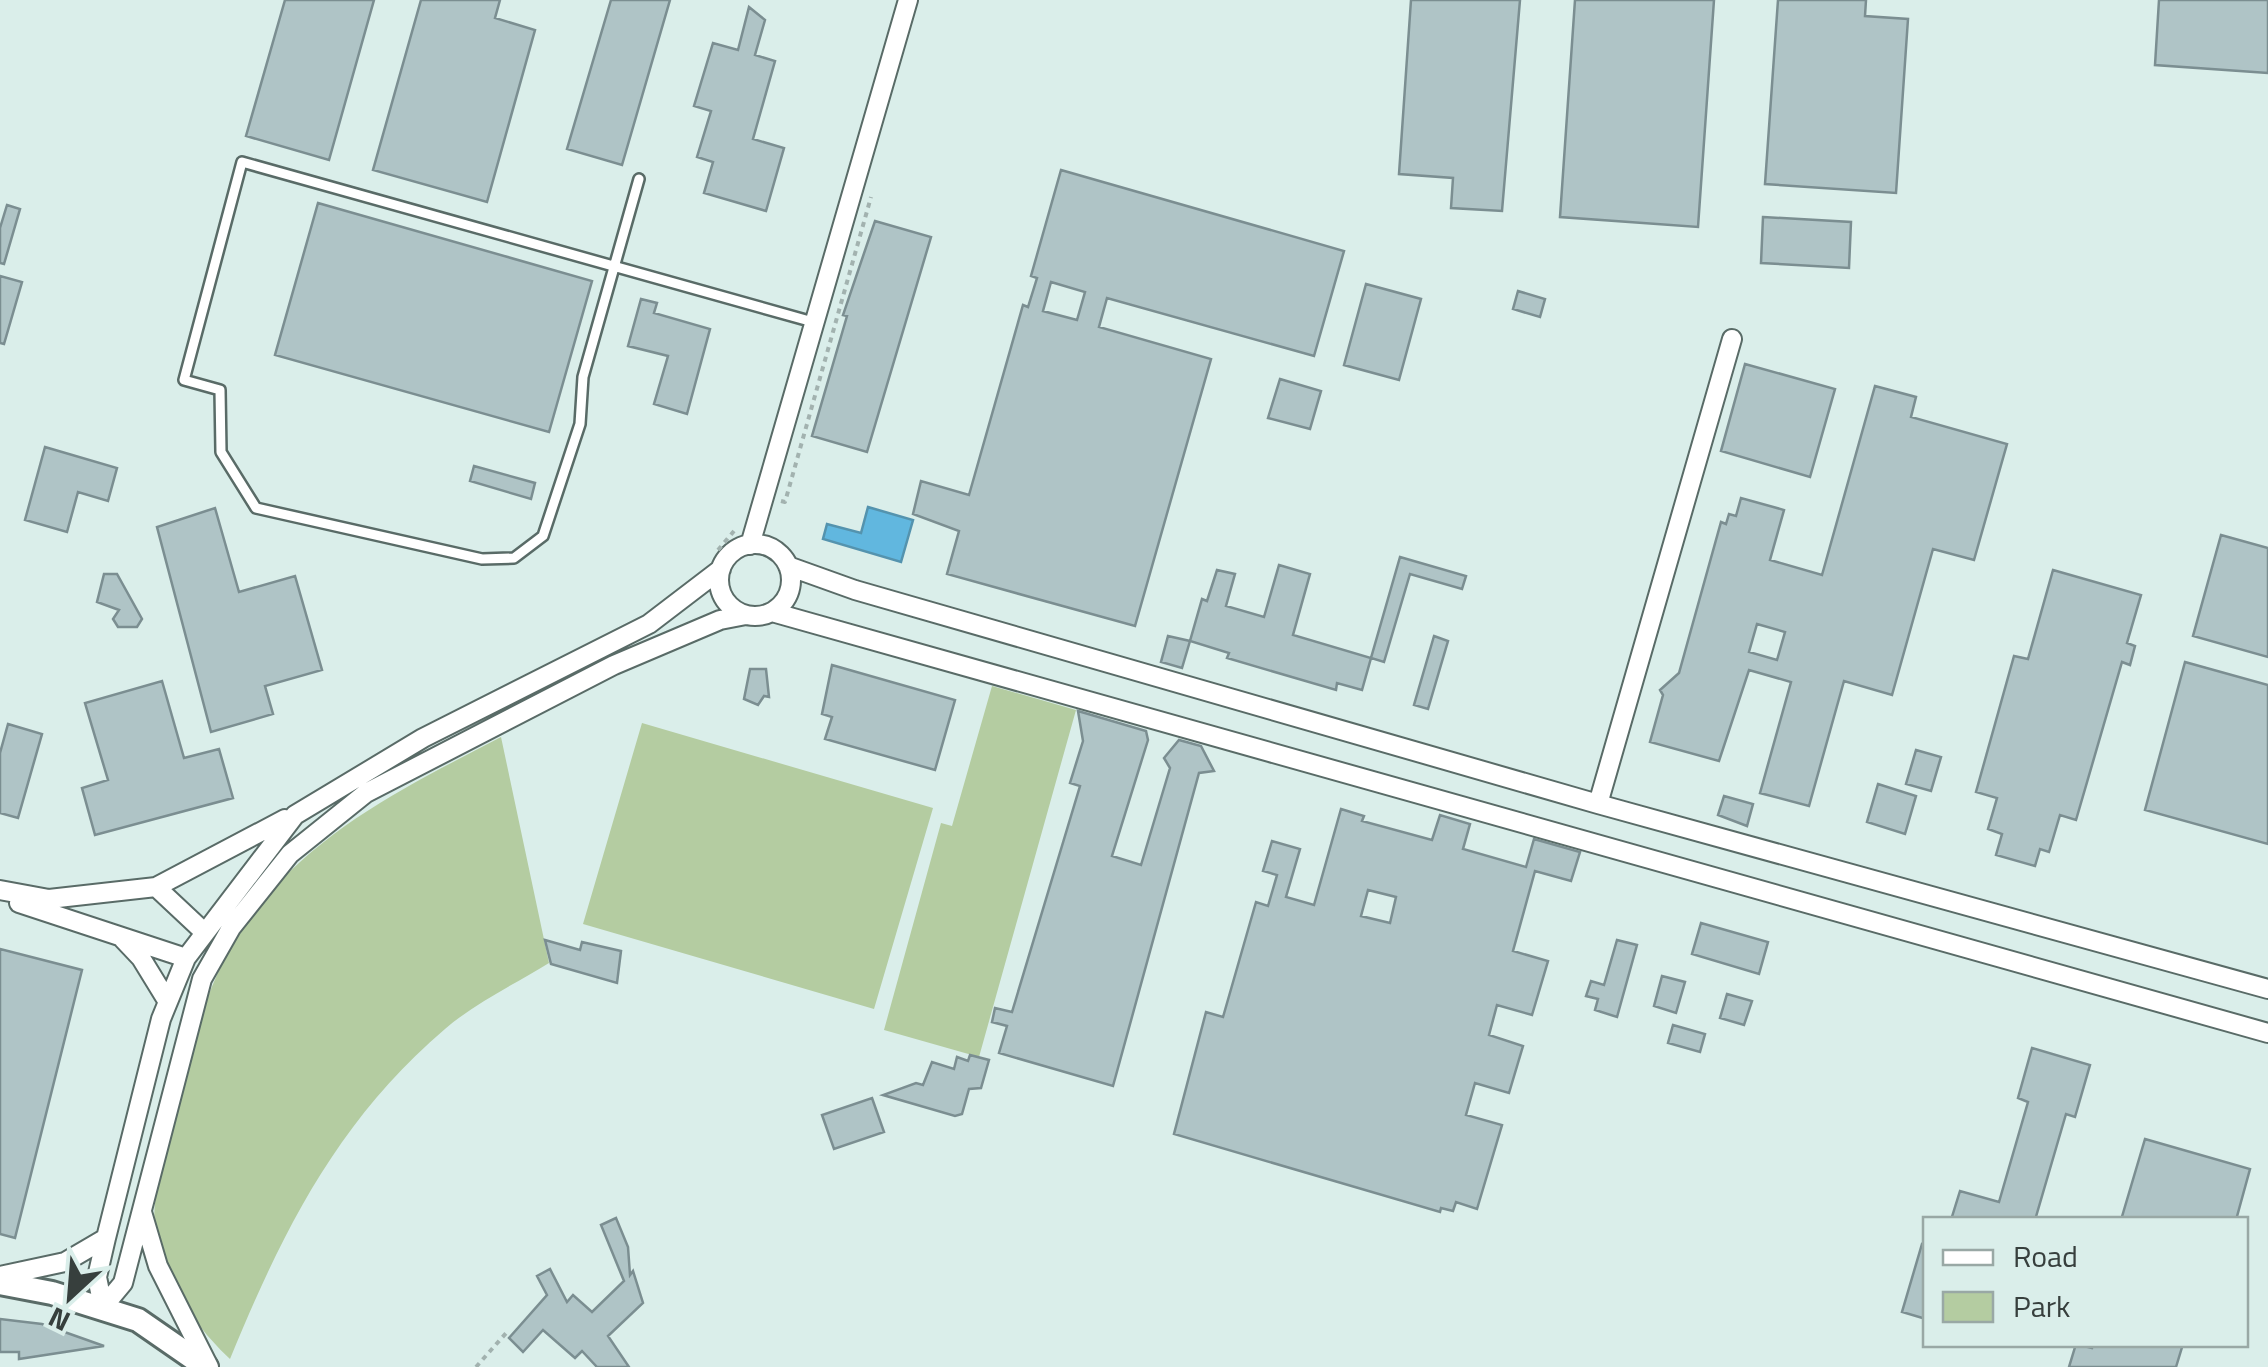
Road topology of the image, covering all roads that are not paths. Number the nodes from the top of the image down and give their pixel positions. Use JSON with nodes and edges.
{"nodes":[{"id":1,"x":908,"y":0,"type":"edge"},
{"id":2,"x":639,"y":179,"type":"dead end"},
{"id":3,"x":615,"y":266,"type":"junction"},
{"id":4,"x":816,"y":323,"type":"junction"},
{"id":5,"x":1732,"y":338,"type":"dead end"},
{"id":6,"x":750,"y":545,"type":"junction"},
{"id":7,"x":788,"y":566,"type":"junction"},
{"id":8,"x":721,"y":569,"type":"junction"},
{"id":9,"x":772,"y":612,"type":"junction"},
{"id":10,"x":746,"y":615,"type":"junction"},
{"id":11,"x":1598,"y":804,"type":"junction"},
{"id":12,"x":295,"y":815,"type":"junction"},
{"id":13,"x":156,"y":887,"type":"junction"},
{"id":14,"x":0,"y":894,"type":"edge"},
{"id":15,"x":203,"y":931,"type":"junction"},
{"id":16,"x":118,"y":935,"type":"junction"},
{"id":17,"x":186,"y":958,"type":"junction"},
{"id":18,"x":2268,"y":989,"type":"edge"},
{"id":19,"x":168,"y":1002,"type":"junction"},
{"id":20,"x":2268,"y":1033,"type":"edge"},
{"id":21,"x":142,"y":1212,"type":"junction"},
{"id":22,"x":106,"y":1238,"type":"junction"},
{"id":23,"x":0,"y":1280,"type":"edge"},
{"id":24,"x":103,"y":1307,"type":"junction"},
{"id":25,"x":208,"y":1367,"type":"edge"}],
"edges":[{"from":1,"to":4,"type":"street"},
{"from":2,"to":3,"type":"lane"},
{"from":3,"to":3,"type":"lane"},
{"from":3,"to":4,"type":"lane"},
{"from":4,"to":6,"type":"street"},
{"from":5,"to":11,"type":"street"},
{"from":6,"to":7,"type":"street"},
{"from":6,"to":8,"type":"street"},
{"from":7,"to":9,"type":"street"},
{"from":7,"to":11,"type":"street"},
{"from":8,"to":10,"type":"street"},
{"from":8,"to":12,"type":"street"},
{"from":9,"to":10,"type":"street"},
{"from":9,"to":20,"type":"street"},
{"from":10,"to":21,"type":"street"},
{"from":11,"to":18,"type":"street"},
{"from":12,"to":13,"type":"street"},
{"from":12,"to":15,"type":"street"},
{"from":13,"to":14,"type":"street"},
{"from":13,"to":15,"type":"street"},
{"from":14,"to":16,"type":"street"},
{"from":15,"to":17,"type":"street"},
{"from":16,"to":17,"type":"street"},
{"from":16,"to":19,"type":"street"},
{"from":17,"to":19,"type":"street"},
{"from":19,"to":22,"type":"street"},
{"from":21,"to":24,"type":"street"},
{"from":21,"to":25,"type":"street"},
{"from":22,"to":23,"type":"street"},
{"from":22,"to":24,"type":"street"},
{"from":23,"to":24,"type":"main road"},
{"from":24,"to":25,"type":"main road"}]}
